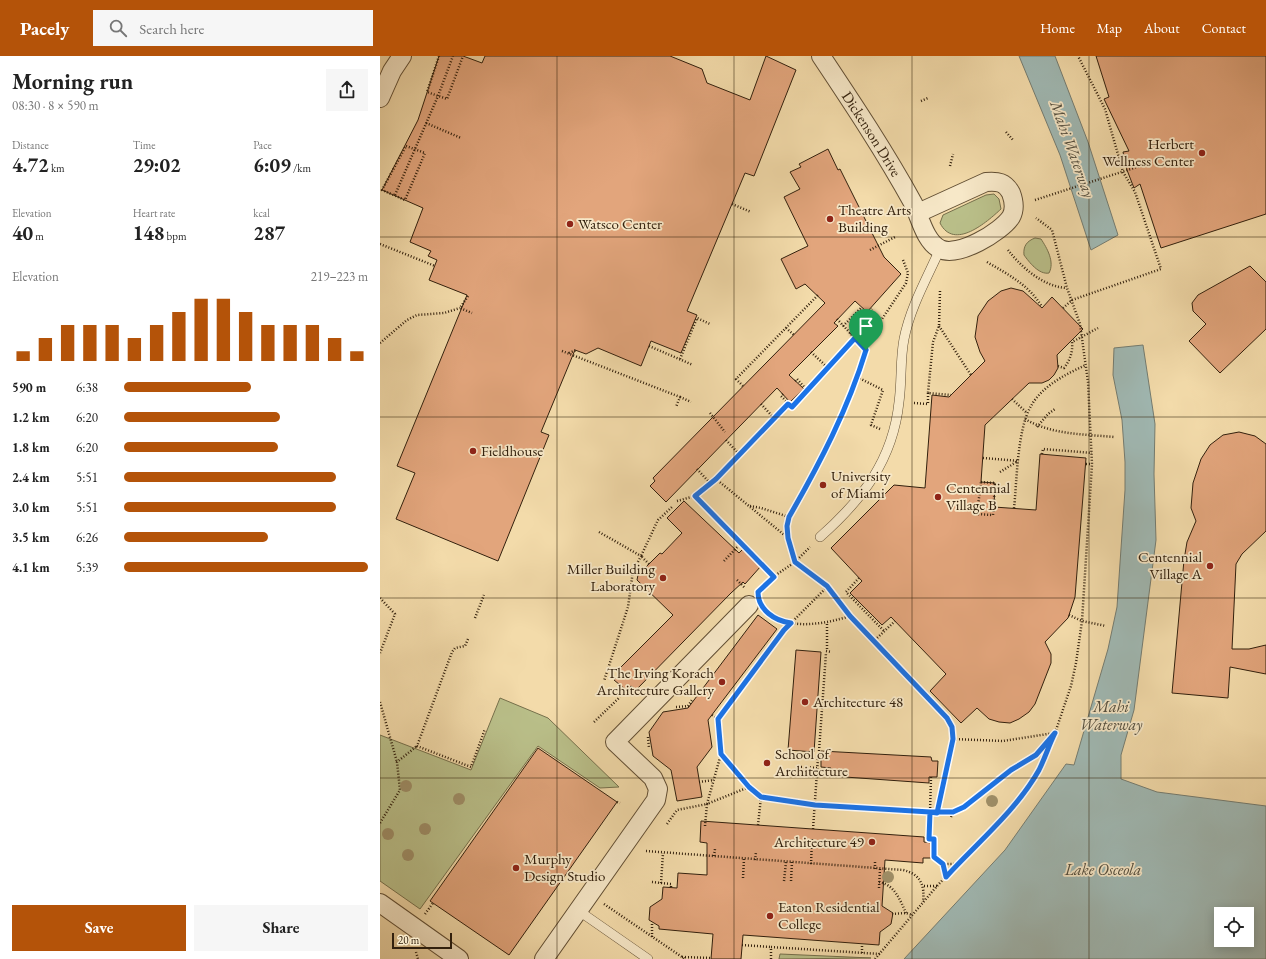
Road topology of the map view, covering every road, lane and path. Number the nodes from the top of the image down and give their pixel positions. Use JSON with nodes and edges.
{"nodes":[{"id":1,"x":402,"y":56,"type":"edge"},
{"id":2,"x":439,"y":56,"type":"edge"},
{"id":3,"x":453,"y":56,"type":"edge"},
{"id":4,"x":463,"y":56,"type":"edge"},
{"id":5,"x":821,"y":56,"type":"edge"},
{"id":6,"x":1078,"y":56,"type":"edge"},
{"id":7,"x":438,"y":96,"type":"junction"},
{"id":8,"x":380,"y":98,"type":"edge"},
{"id":9,"x":928,"y":98,"type":"dead end"},
{"id":10,"x":921,"y":102,"type":"dead end"},
{"id":11,"x":426,"y":123,"type":"junction"},
{"id":12,"x":1006,"y":132,"type":"dead end"},
{"id":13,"x":461,"y":138,"type":"dead end"},
{"id":14,"x":1013,"y":140,"type":"dead end"},
{"id":15,"x":414,"y":149,"type":"junction"},
{"id":16,"x":953,"y":154,"type":"dead end"},
{"id":17,"x":950,"y":166,"type":"dead end"},
{"id":18,"x":1140,"y":166,"type":"dead end"},
{"id":19,"x":1123,"y":172,"type":"junction"},
{"id":20,"x":395,"y":195,"type":"junction"},
{"id":21,"x":1035,"y":200,"type":"dead end"},
{"id":22,"x":732,"y":204,"type":"dead end"},
{"id":23,"x":751,"y":212,"type":"dead end"},
{"id":24,"x":918,"y":213,"type":"junction"},
{"id":25,"x":1036,"y":218,"type":"dead end"},
{"id":26,"x":895,"y":237,"type":"dead end"},
{"id":27,"x":380,"y":244,"type":"edge"},
{"id":28,"x":940,"y":249,"type":"junction"},
{"id":29,"x":870,"y":250,"type":"dead end"},
{"id":30,"x":1008,"y":250,"type":"dead end"},
{"id":31,"x":903,"y":260,"type":"dead end"},
{"id":32,"x":987,"y":262,"type":"dead end"},
{"id":33,"x":435,"y":266,"type":"dead end"},
{"id":34,"x":1067,"y":288,"type":"junction"},
{"id":35,"x":940,"y":291,"type":"dead end"},
{"id":36,"x":818,"y":295,"type":"dead end"},
{"id":37,"x":468,"y":296,"type":"dead end"},
{"id":38,"x":1072,"y":300,"type":"junction"},
{"id":39,"x":862,"y":307,"type":"dead end"},
{"id":40,"x":460,"y":308,"type":"junction"},
{"id":41,"x":1042,"y":308,"type":"dead end"},
{"id":42,"x":1063,"y":308,"type":"dead end"},
{"id":43,"x":872,"y":309,"type":"dead end"},
{"id":44,"x":472,"y":313,"type":"dead end"},
{"id":45,"x":837,"y":320,"type":"dead end"},
{"id":46,"x":710,"y":324,"type":"dead end"},
{"id":47,"x":843,"y":326,"type":"junction"},
{"id":48,"x":939,"y":326,"type":"junction"},
{"id":49,"x":786,"y":328,"type":"junction"},
{"id":50,"x":1098,"y":328,"type":"dead end"},
{"id":51,"x":850,"y":334,"type":"junction"},
{"id":52,"x":794,"y":335,"type":"dead end"},
{"id":53,"x":1082,"y":337,"type":"junction"},
{"id":54,"x":855,"y":338,"type":"junction"},
{"id":55,"x":380,"y":343,"type":"edge"},
{"id":56,"x":649,"y":346,"type":"dead end"},
{"id":57,"x":576,"y":350,"type":"dead end"},
{"id":58,"x":866,"y":350,"type":"junction"},
{"id":59,"x":562,"y":351,"type":"dead end"},
{"id":60,"x":811,"y":352,"type":"dead end"},
{"id":61,"x":568,"y":353,"type":"junction"},
{"id":62,"x":680,"y":359,"type":"junction"},
{"id":63,"x":693,"y":365,"type":"dead end"},
{"id":64,"x":1086,"y":365,"type":"junction"},
{"id":65,"x":1058,"y":366,"type":"dead end"},
{"id":66,"x":827,"y":367,"type":"junction"},
{"id":67,"x":971,"y":375,"type":"dead end"},
{"id":68,"x":857,"y":377,"type":"junction"},
{"id":69,"x":795,"y":381,"type":"dead end"},
{"id":70,"x":744,"y":386,"type":"dead end"},
{"id":71,"x":807,"y":390,"type":"junction"},
{"id":72,"x":883,"y":390,"type":"junction"},
{"id":73,"x":889,"y":393,"type":"dead end"},
{"id":74,"x":928,"y":393,"type":"junction"},
{"id":75,"x":782,"y":394,"type":"dead end"},
{"id":76,"x":951,"y":395,"type":"dead end"},
{"id":77,"x":680,"y":397,"type":"junction"},
{"id":78,"x":1012,"y":399,"type":"dead end"},
{"id":79,"x":691,"y":402,"type":"dead end"},
{"id":80,"x":910,"y":402,"type":"dead end"},
{"id":81,"x":761,"y":404,"type":"dead end"},
{"id":82,"x":788,"y":404,"type":"junction"},
{"id":83,"x":676,"y":407,"type":"dead end"},
{"id":84,"x":1055,"y":409,"type":"dead end"},
{"id":85,"x":710,"y":413,"type":"dead end"},
{"id":86,"x":1027,"y":413,"type":"junction"},
{"id":87,"x":774,"y":418,"type":"junction"},
{"id":88,"x":1025,"y":419,"type":"junction"},
{"id":89,"x":1037,"y":427,"type":"junction"},
{"id":90,"x":725,"y":432,"type":"dead end"},
{"id":91,"x":1092,"y":435,"type":"junction"},
{"id":92,"x":891,"y":437,"type":"junction"},
{"id":93,"x":1114,"y":437,"type":"dead end"},
{"id":94,"x":726,"y":440,"type":"dead end"},
{"id":95,"x":1092,"y":453,"type":"junction"},
{"id":96,"x":739,"y":454,"type":"junction"},
{"id":97,"x":1042,"y":454,"type":"dead end"},
{"id":98,"x":983,"y":458,"type":"dead end"},
{"id":99,"x":1019,"y":461,"type":"junction"},
{"id":100,"x":1086,"y":464,"type":"dead end"},
{"id":101,"x":1092,"y":464,"type":"junction"},
{"id":102,"x":697,"y":469,"type":"dead end"},
{"id":103,"x":1000,"y":472,"type":"dead end"},
{"id":104,"x":716,"y":479,"type":"junction"},
{"id":105,"x":710,"y":483,"type":"junction"},
{"id":106,"x":695,"y":496,"type":"junction"},
{"id":107,"x":677,"y":501,"type":"dead end"},
{"id":108,"x":672,"y":506,"type":"dead end"},
{"id":109,"x":750,"y":506,"type":"junction"},
{"id":110,"x":1014,"y":508,"type":"dead end"},
{"id":111,"x":993,"y":515,"type":"joint"},
{"id":112,"x":789,"y":517,"type":"junction"},
{"id":113,"x":599,"y":532,"type":"dead end"},
{"id":114,"x":820,"y":537,"type":"joint"},
{"id":115,"x":788,"y":538,"type":"junction"},
{"id":116,"x":741,"y":543,"type":"junction"},
{"id":117,"x":641,"y":556,"type":"junction"},
{"id":118,"x":724,"y":560,"type":"dead end"},
{"id":119,"x":795,"y":562,"type":"junction"},
{"id":120,"x":649,"y":564,"type":"dead end"},
{"id":121,"x":774,"y":577,"type":"junction"},
{"id":122,"x":859,"y":578,"type":"dead end"},
{"id":123,"x":827,"y":586,"type":"junction"},
{"id":124,"x":484,"y":595,"type":"dead end"},
{"id":125,"x":380,"y":598,"type":"edge"},
{"id":126,"x":756,"y":602,"type":"junction"},
{"id":127,"x":1069,"y":615,"type":"dead end"},
{"id":128,"x":850,"y":616,"type":"junction"},
{"id":129,"x":475,"y":618,"type":"dead end"},
{"id":130,"x":894,"y":621,"type":"dead end"},
{"id":131,"x":1082,"y":621,"type":"junction"},
{"id":132,"x":827,"y":622,"type":"junction"},
{"id":133,"x":791,"y":623,"type":"junction"},
{"id":134,"x":1106,"y":626,"type":"dead end"},
{"id":135,"x":884,"y":631,"type":"junction"},
{"id":136,"x":468,"y":639,"type":"dead end"},
{"id":137,"x":875,"y":640,"type":"junction"},
{"id":138,"x":826,"y":651,"type":"junction"},
{"id":139,"x":831,"y":652,"type":"dead end"},
{"id":140,"x":380,"y":653,"type":"edge"},
{"id":141,"x":604,"y":681,"type":"dead end"},
{"id":142,"x":620,"y":697,"type":"dead end"},
{"id":143,"x":692,"y":700,"type":"dead end"},
{"id":144,"x":380,"y":702,"type":"edge"},
{"id":145,"x":675,"y":708,"type":"dead end"},
{"id":146,"x":712,"y":715,"type":"dead end"},
{"id":147,"x":718,"y":719,"type":"junction"},
{"id":148,"x":594,"y":722,"type":"dead end"},
{"id":149,"x":485,"y":729,"type":"dead end"},
{"id":150,"x":647,"y":732,"type":"dead end"},
{"id":151,"x":1055,"y":733,"type":"junction"},
{"id":152,"x":953,"y":739,"type":"junction"},
{"id":153,"x":417,"y":746,"type":"junction"},
{"id":154,"x":650,"y":751,"type":"dead end"},
{"id":155,"x":819,"y":751,"type":"dead end"},
{"id":156,"x":721,"y":754,"type":"junction"},
{"id":157,"x":818,"y":758,"type":"dead end"},
{"id":158,"x":396,"y":762,"type":"junction"},
{"id":159,"x":801,"y":767,"type":"dead end"},
{"id":160,"x":818,"y":768,"type":"junction"},
{"id":161,"x":932,"y":777,"type":"dead end"},
{"id":162,"x":714,"y":780,"type":"junction"},
{"id":163,"x":699,"y":782,"type":"dead end"},
{"id":164,"x":749,"y":787,"type":"junction"},
{"id":165,"x":761,"y":797,"type":"junction"},
{"id":166,"x":707,"y":804,"type":"junction"},
{"id":167,"x":815,"y":805,"type":"junction"},
{"id":168,"x":930,"y":812,"type":"junction"},
{"id":169,"x":953,"y":812,"type":"junction"},
{"id":170,"x":937,"y":813,"type":"junction"},
{"id":171,"x":951,"y":818,"type":"dead end"},
{"id":172,"x":380,"y":823,"type":"edge"},
{"id":173,"x":666,"y":824,"type":"dead end"},
{"id":174,"x":758,"y":825,"type":"dead end"},
{"id":175,"x":705,"y":826,"type":"dead end"},
{"id":176,"x":813,"y":829,"type":"dead end"},
{"id":177,"x":812,"y":838,"type":"dead end"},
{"id":178,"x":929,"y":839,"type":"junction"},
{"id":179,"x":929,"y":843,"type":"dead end"},
{"id":180,"x":714,"y":849,"type":"dead end"},
{"id":181,"x":646,"y":851,"type":"dead end"},
{"id":182,"x":756,"y":852,"type":"dead end"},
{"id":183,"x":663,"y":853,"type":"junction"},
{"id":184,"x":714,"y":856,"type":"junction"},
{"id":185,"x":744,"y":859,"type":"junction"},
{"id":186,"x":755,"y":860,"type":"junction"},
{"id":187,"x":876,"y":860,"type":"dead end"},
{"id":188,"x":786,"y":862,"type":"junction"},
{"id":189,"x":792,"y":862,"type":"junction"},
{"id":190,"x":811,"y":864,"type":"junction"},
{"id":191,"x":943,"y":864,"type":"junction"},
{"id":192,"x":958,"y":864,"type":"junction"},
{"id":193,"x":875,"y":868,"type":"junction"},
{"id":194,"x":880,"y":869,"type":"junction"},
{"id":195,"x":946,"y":877,"type":"junction"},
{"id":196,"x":743,"y":878,"type":"dead end"},
{"id":197,"x":784,"y":881,"type":"dead end"},
{"id":198,"x":791,"y":881,"type":"dead end"},
{"id":199,"x":652,"y":882,"type":"dead end"},
{"id":200,"x":879,"y":882,"type":"junction"},
{"id":201,"x":660,"y":883,"type":"junction"},
{"id":202,"x":924,"y":886,"type":"junction"},
{"id":203,"x":938,"y":886,"type":"junction"},
{"id":204,"x":671,"y":887,"type":"dead end"},
{"id":205,"x":879,"y":888,"type":"dead end"},
{"id":206,"x":380,"y":903,"type":"edge"},
{"id":207,"x":602,"y":903,"type":"dead end"},
{"id":208,"x":924,"y":903,"type":"junction"},
{"id":209,"x":579,"y":911,"type":"junction"},
{"id":210,"x":892,"y":914,"type":"dead end"},
{"id":211,"x":906,"y":914,"type":"junction"},
{"id":212,"x":912,"y":915,"type":"junction"},
{"id":213,"x":652,"y":922,"type":"dead end"},
{"id":214,"x":652,"y":937,"type":"junction"},
{"id":215,"x":862,"y":944,"type":"dead end"},
{"id":216,"x":742,"y":945,"type":"dead end"},
{"id":217,"x":772,"y":947,"type":"junction"},
{"id":218,"x":862,"y":953,"type":"junction"},
{"id":219,"x":880,"y":954,"type":"junction"},
{"id":220,"x":683,"y":958,"type":"edge"},
{"id":221,"x":711,"y":958,"type":"edge"},
{"id":222,"x":458,"y":959,"type":"edge"},
{"id":223,"x":544,"y":959,"type":"edge"},
{"id":224,"x":648,"y":959,"type":"edge"},
{"id":225,"x":771,"y":959,"type":"edge"},
{"id":226,"x":875,"y":959,"type":"edge"}],
"edges":[{"from":1,"to":8,"type":"street"},
{"from":2,"to":7,"type":"path"},
{"from":3,"to":7,"type":"path"},
{"from":4,"to":7,"type":"path"},
{"from":5,"to":24,"type":"street","name":"Dickenson Drive"},
{"from":6,"to":19,"type":"path"},
{"from":7,"to":11,"type":"path"},
{"from":9,"to":10,"type":"path"},
{"from":11,"to":13,"type":"path"},
{"from":11,"to":15,"type":"path"},
{"from":12,"to":14,"type":"path"},
{"from":15,"to":20,"type":"path"},
{"from":15,"to":20,"type":"path"},
{"from":15,"to":20,"type":"path"},
{"from":16,"to":17,"type":"path"},
{"from":18,"to":19,"type":"path"},
{"from":19,"to":21,"type":"path"},
{"from":19,"to":38,"type":"path"},
{"from":22,"to":23,"type":"path"},
{"from":24,"to":28,"type":"street","name":"Dickenson Drive"},
{"from":24,"to":28,"type":"street"},
{"from":25,"to":34,"type":"path"},
{"from":26,"to":29,"type":"path"},
{"from":27,"to":33,"type":"path"},
{"from":28,"to":92,"type":"lane"},
{"from":30,"to":34,"type":"path"},
{"from":31,"to":58,"type":"path"},
{"from":32,"to":41,"type":"path"},
{"from":34,"to":38,"type":"path"},
{"from":35,"to":48,"type":"path"},
{"from":36,"to":49,"type":"path"},
{"from":37,"to":40,"type":"path"},
{"from":38,"to":42,"type":"path"},
{"from":38,"to":53,"type":"path"},
{"from":39,"to":47,"type":"path"},
{"from":40,"to":44,"type":"path"},
{"from":40,"to":55,"type":"path"},
{"from":43,"to":51,"type":"path"},
{"from":45,"to":47,"type":"path"},
{"from":46,"to":62,"type":"path"},
{"from":47,"to":51,"type":"path"},
{"from":48,"to":67,"type":"path"},
{"from":48,"to":74,"type":"path"},
{"from":49,"to":52,"type":"path"},
{"from":49,"to":70,"type":"path"},
{"from":50,"to":53,"type":"path"},
{"from":51,"to":54,"type":"path"},
{"from":53,"to":64,"type":"path"},
{"from":53,"to":65,"type":"path"},
{"from":54,"to":58,"type":"path"},
{"from":54,"to":66,"type":"path"},
{"from":56,"to":62,"type":"path"},
{"from":57,"to":61,"type":"path"},
{"from":58,"to":68,"type":"path"},
{"from":59,"to":61,"type":"path"},
{"from":60,"to":66,"type":"path"},
{"from":61,"to":77,"type":"path"},
{"from":62,"to":63,"type":"path"},
{"from":64,"to":86,"type":"path"},
{"from":64,"to":91,"type":"path"},
{"from":66,"to":71,"type":"path"},
{"from":68,"to":72,"type":"path"},
{"from":68,"to":112,"type":"path"},
{"from":69,"to":71,"type":"path"},
{"from":71,"to":82,"type":"path"},
{"from":72,"to":73,"type":"path"},
{"from":72,"to":92,"type":"path"},
{"from":74,"to":76,"type":"path"},
{"from":74,"to":80,"type":"path"},
{"from":75,"to":82,"type":"path"},
{"from":77,"to":79,"type":"path"},
{"from":77,"to":83,"type":"path"},
{"from":78,"to":86,"type":"path"},
{"from":81,"to":87,"type":"path"},
{"from":82,"to":87,"type":"path"},
{"from":84,"to":89,"type":"path"},
{"from":85,"to":90,"type":"path"},
{"from":86,"to":88,"type":"path"},
{"from":87,"to":96,"type":"path"},
{"from":88,"to":89,"type":"path"},
{"from":88,"to":99,"type":"path"},
{"from":89,"to":91,"type":"path"},
{"from":91,"to":93,"type":"path"},
{"from":91,"to":95,"type":"path"},
{"from":92,"to":114,"type":"lane"},
{"from":94,"to":96,"type":"path"},
{"from":95,"to":97,"type":"path"},
{"from":95,"to":101,"type":"path"},
{"from":96,"to":104,"type":"path"},
{"from":98,"to":99,"type":"path"},
{"from":99,"to":103,"type":"path"},
{"from":99,"to":110,"type":"path"},
{"from":100,"to":101,"type":"path"},
{"from":101,"to":131,"type":"path"},
{"from":102,"to":105,"type":"path"},
{"from":104,"to":105,"type":"path"},
{"from":104,"to":109,"type":"path"},
{"from":105,"to":106,"type":"path"},
{"from":106,"to":107,"type":"path"},
{"from":106,"to":116,"type":"path"},
{"from":108,"to":117,"type":"path"},
{"from":109,"to":112,"type":"path"},
{"from":109,"to":115,"type":"path"},
{"from":111,"to":111,"type":"path"},
{"from":112,"to":115,"type":"path"},
{"from":113,"to":117,"type":"path"},
{"from":114,"to":119,"type":"path"},
{"from":115,"to":119,"type":"path"},
{"from":116,"to":118,"type":"path"},
{"from":116,"to":121,"type":"path"},
{"from":117,"to":120,"type":"path"},
{"from":117,"to":141,"type":"path"},
{"from":119,"to":121,"type":"path"},
{"from":119,"to":123,"type":"path"},
{"from":121,"to":126,"type":"path"},
{"from":122,"to":135,"type":"path"},
{"from":123,"to":128,"type":"path"},
{"from":123,"to":133,"type":"path"},
{"from":124,"to":129,"type":"path"},
{"from":125,"to":140,"type":"path"},
{"from":126,"to":133,"type":"path"},
{"from":126,"to":209,"type":"street"},
{"from":127,"to":131,"type":"path"},
{"from":128,"to":132,"type":"path"},
{"from":128,"to":137,"type":"path"},
{"from":130,"to":135,"type":"path"},
{"from":131,"to":134,"type":"path"},
{"from":131,"to":151,"type":"path"},
{"from":132,"to":133,"type":"path"},
{"from":132,"to":138,"type":"path"},
{"from":133,"to":147,"type":"path"},
{"from":135,"to":137,"type":"path"},
{"from":136,"to":153,"type":"path"},
{"from":137,"to":152,"type":"path"},
{"from":138,"to":139,"type":"path"},
{"from":138,"to":155,"type":"path"},
{"from":142,"to":148,"type":"path"},
{"from":143,"to":145,"type":"path"},
{"from":144,"to":158,"type":"path"},
{"from":146,"to":147,"type":"path"},
{"from":147,"to":156,"type":"path"},
{"from":149,"to":153,"type":"path"},
{"from":150,"to":154,"type":"path"},
{"from":151,"to":152,"type":"path"},
{"from":151,"to":169,"type":"path"},
{"from":151,"to":192,"type":"path"},
{"from":152,"to":170,"type":"path"},
{"from":153,"to":158,"type":"path"},
{"from":156,"to":162,"type":"path"},
{"from":156,"to":164,"type":"path"},
{"from":157,"to":160,"type":"path"},
{"from":158,"to":172,"type":"path"},
{"from":159,"to":160,"type":"path"},
{"from":160,"to":167,"type":"path"},
{"from":161,"to":168,"type":"path"},
{"from":162,"to":163,"type":"path"},
{"from":162,"to":166,"type":"path"},
{"from":164,"to":165,"type":"path"},
{"from":164,"to":166,"type":"path"},
{"from":165,"to":167,"type":"path"},
{"from":165,"to":174,"type":"path"},
{"from":166,"to":173,"type":"path"},
{"from":166,"to":175,"type":"path"},
{"from":167,"to":168,"type":"path"},
{"from":167,"to":176,"type":"path"},
{"from":168,"to":170,"type":"path"},
{"from":168,"to":178,"type":"path"},
{"from":169,"to":170,"type":"path"},
{"from":169,"to":171,"type":"path"},
{"from":177,"to":190,"type":"path"},
{"from":178,"to":179,"type":"path"},
{"from":178,"to":191,"type":"path"},
{"from":180,"to":184,"type":"path"},
{"from":181,"to":183,"type":"path"},
{"from":182,"to":186,"type":"path"},
{"from":183,"to":184,"type":"path"},
{"from":183,"to":201,"type":"path"},
{"from":184,"to":185,"type":"path"},
{"from":185,"to":186,"type":"path"},
{"from":185,"to":196,"type":"path"},
{"from":186,"to":188,"type":"path"},
{"from":187,"to":193,"type":"path"},
{"from":188,"to":189,"type":"path"},
{"from":188,"to":197,"type":"path"},
{"from":189,"to":190,"type":"path"},
{"from":189,"to":198,"type":"path"},
{"from":190,"to":193,"type":"path"},
{"from":191,"to":192,"type":"path"},
{"from":191,"to":195,"type":"path"},
{"from":192,"to":195,"type":"path"},
{"from":193,"to":194,"type":"path"},
{"from":194,"to":200,"type":"path"},
{"from":194,"to":202,"type":"path"},
{"from":195,"to":203,"type":"path"},
{"from":199,"to":201,"type":"path"},
{"from":200,"to":205,"type":"path"},
{"from":200,"to":211,"type":"path"},
{"from":201,"to":204,"type":"path"},
{"from":202,"to":203,"type":"path"},
{"from":202,"to":208,"type":"path"},
{"from":203,"to":208,"type":"path"},
{"from":206,"to":222,"type":"street"},
{"from":207,"to":214,"type":"path"},
{"from":208,"to":212,"type":"path"},
{"from":209,"to":223,"type":"street"},
{"from":209,"to":224,"type":"lane"},
{"from":210,"to":211,"type":"path"},
{"from":211,"to":212,"type":"path"},
{"from":212,"to":219,"type":"path"},
{"from":213,"to":214,"type":"path"},
{"from":214,"to":220,"type":"path"},
{"from":215,"to":218,"type":"path"},
{"from":216,"to":217,"type":"path"},
{"from":217,"to":218,"type":"path"},
{"from":217,"to":225,"type":"path"},
{"from":218,"to":219,"type":"path"},
{"from":219,"to":226,"type":"path"},
{"from":220,"to":221,"type":"path"}]}
